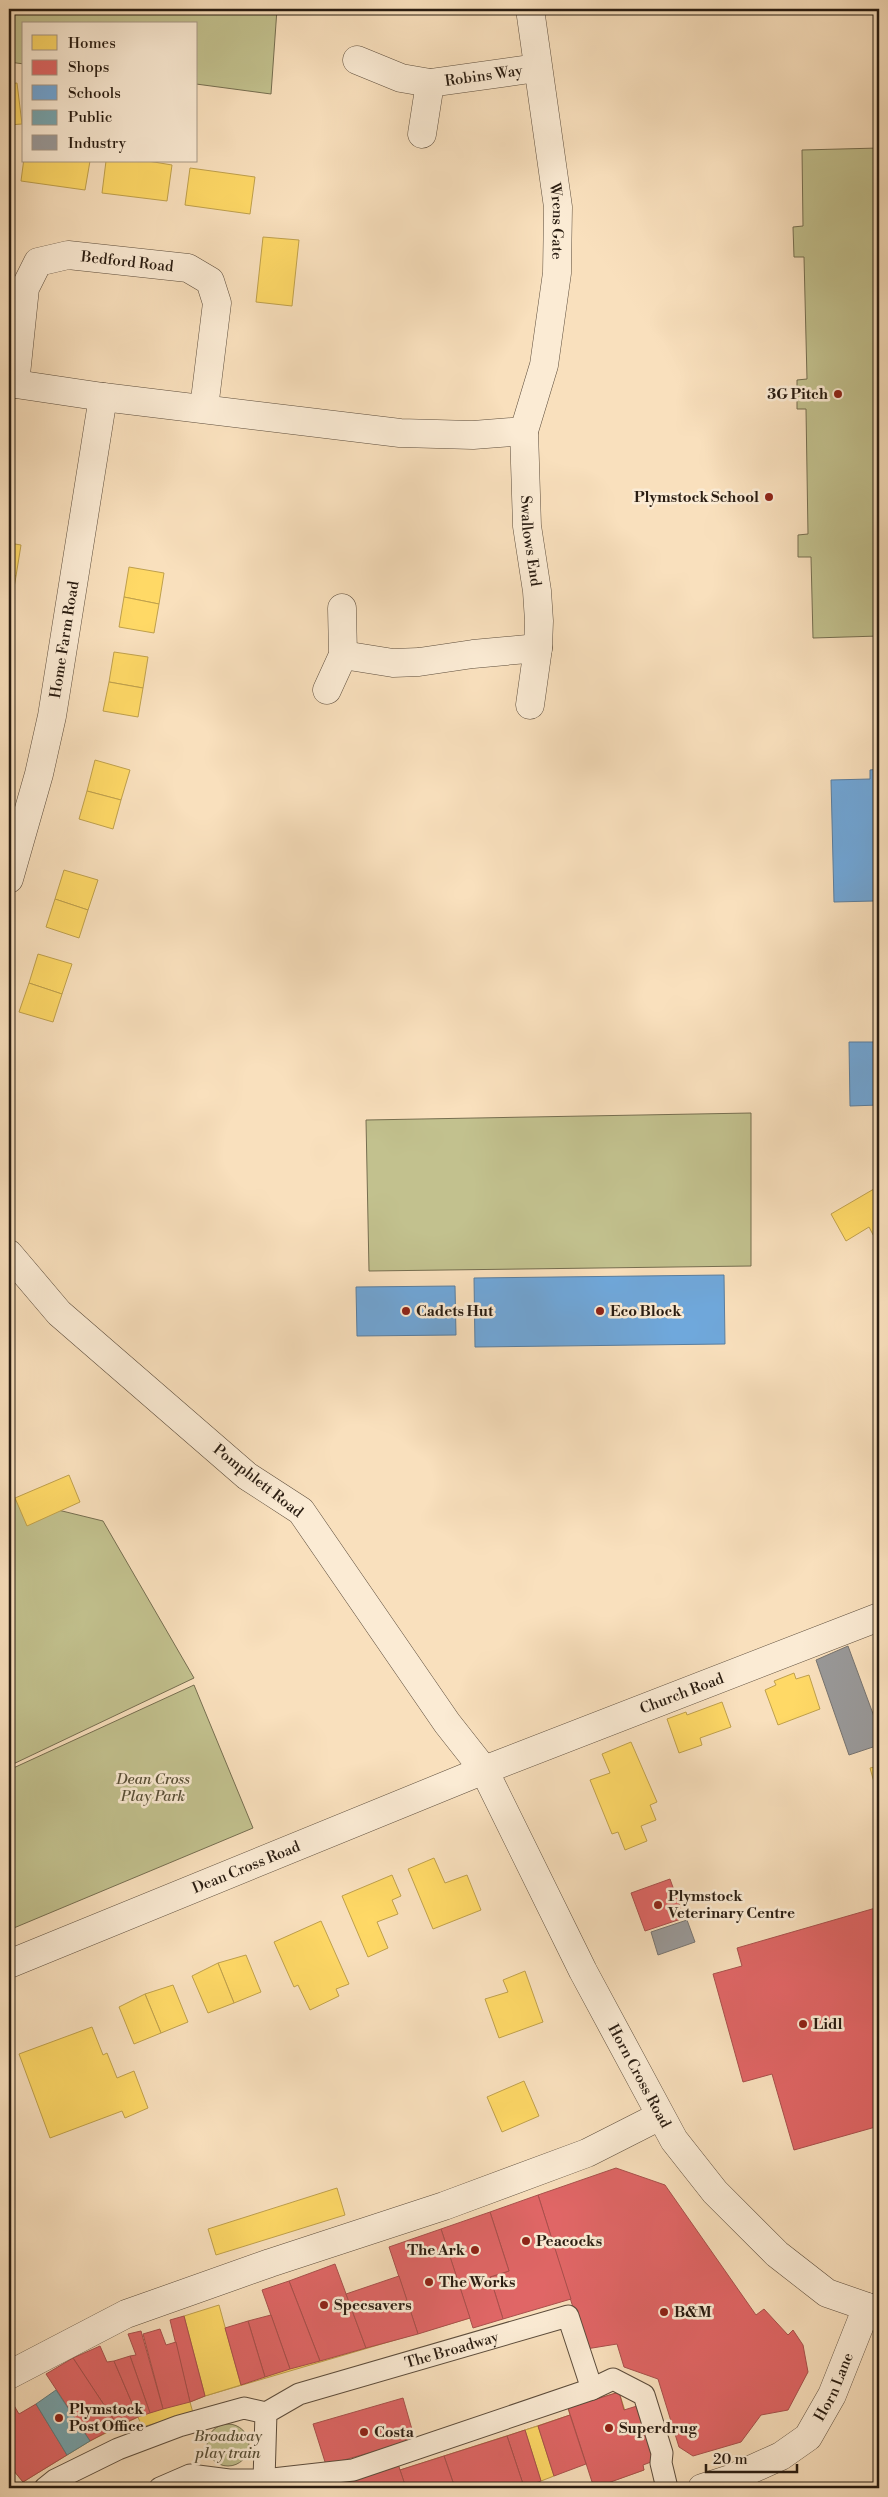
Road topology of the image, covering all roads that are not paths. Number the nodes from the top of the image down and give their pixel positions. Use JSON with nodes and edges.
{"nodes":[{"id":1,"x":530,"y":9,"type":"edge"},
{"id":2,"x":357,"y":60,"type":"dead end"},
{"id":3,"x":537,"y":68,"type":"junction"},
{"id":4,"x":430,"y":83,"type":"junction"},
{"id":5,"x":422,"y":134,"type":"dead end"},
{"id":6,"x":12,"y":383,"type":"edge"},
{"id":7,"x":103,"y":397,"type":"junction"},
{"id":8,"x":204,"y":408,"type":"junction"},
{"id":9,"x":524,"y":431,"type":"junction"},
{"id":10,"x":342,"y":608,"type":"dead end"},
{"id":11,"x":538,"y":648,"type":"junction"},
{"id":12,"x":343,"y":655,"type":"junction"},
{"id":13,"x":327,"y":690,"type":"dead end"},
{"id":14,"x":530,"y":705,"type":"dead end"},
{"id":15,"x":9,"y":879,"type":"edge"},
{"id":16,"x":9,"y":1254,"type":"edge"},
{"id":17,"x":879,"y":1617,"type":"edge"},
{"id":18,"x":484,"y":1770,"type":"junction"},
{"id":19,"x":9,"y":1964,"type":"edge"},
{"id":20,"x":660,"y":2116,"type":"junction"},
{"id":21,"x":873,"y":2309,"type":"edge"},
{"id":22,"x":9,"y":2375,"type":"edge"},
{"id":23,"x":592,"y":2389,"type":"junction"},
{"id":24,"x":266,"y":2413,"type":"junction"},
{"id":25,"x":264,"y":2480,"type":"junction"},
{"id":26,"x":732,"y":2484,"type":"edge"},
{"id":27,"x":45,"y":2488,"type":"edge"},
{"id":28,"x":160,"y":2488,"type":"edge"},
{"id":29,"x":667,"y":2488,"type":"edge"},
{"id":30,"x":702,"y":2488,"type":"edge"}],
"edges":[{"from":1,"to":3,"type":"street","name":"Wrens Gate"},
{"from":2,"to":4,"type":"street","name":"Robins Way"},
{"from":3,"to":4,"type":"street","name":"Robins Way"},
{"from":3,"to":9,"type":"street","name":"Wrens Gate"},
{"from":4,"to":5,"type":"street","name":"Robins Way"},
{"from":6,"to":7,"type":"street","name":"Bedford Road"},
{"from":6,"to":8,"type":"street","name":"Bedford Road"},
{"from":7,"to":8,"type":"street","name":"Bedford Road"},
{"from":7,"to":15,"type":"street","name":"Home Farm Road"},
{"from":8,"to":9,"type":"street","name":"Bedford Road"},
{"from":9,"to":11,"type":"street","name":"Swallows End"},
{"from":10,"to":12,"type":"street"},
{"from":11,"to":12,"type":"street"},
{"from":11,"to":14,"type":"street","name":"Swallows End"},
{"from":12,"to":13,"type":"street"},
{"from":16,"to":18,"type":"street","name":"Pomphlett Road"},
{"from":17,"to":18,"type":"street","name":"Church Road"},
{"from":18,"to":19,"type":"street","name":"Dean Cross Road"},
{"from":18,"to":20,"type":"street","name":"Horn Cross Road"},
{"from":20,"to":21,"type":"street","name":"Horn Cross Road"},
{"from":20,"to":22,"type":"street"},
{"from":21,"to":26,"type":"street","name":"Horn Lane"},
{"from":23,"to":24,"type":"street","name":"The Broadway"},
{"from":23,"to":25,"type":"street"},
{"from":23,"to":29,"type":"street"},
{"from":24,"to":25,"type":"street"},
{"from":24,"to":27,"type":"street"},
{"from":25,"to":28,"type":"street"},
{"from":26,"to":30,"type":"street","name":"Horn Lane"}]}
